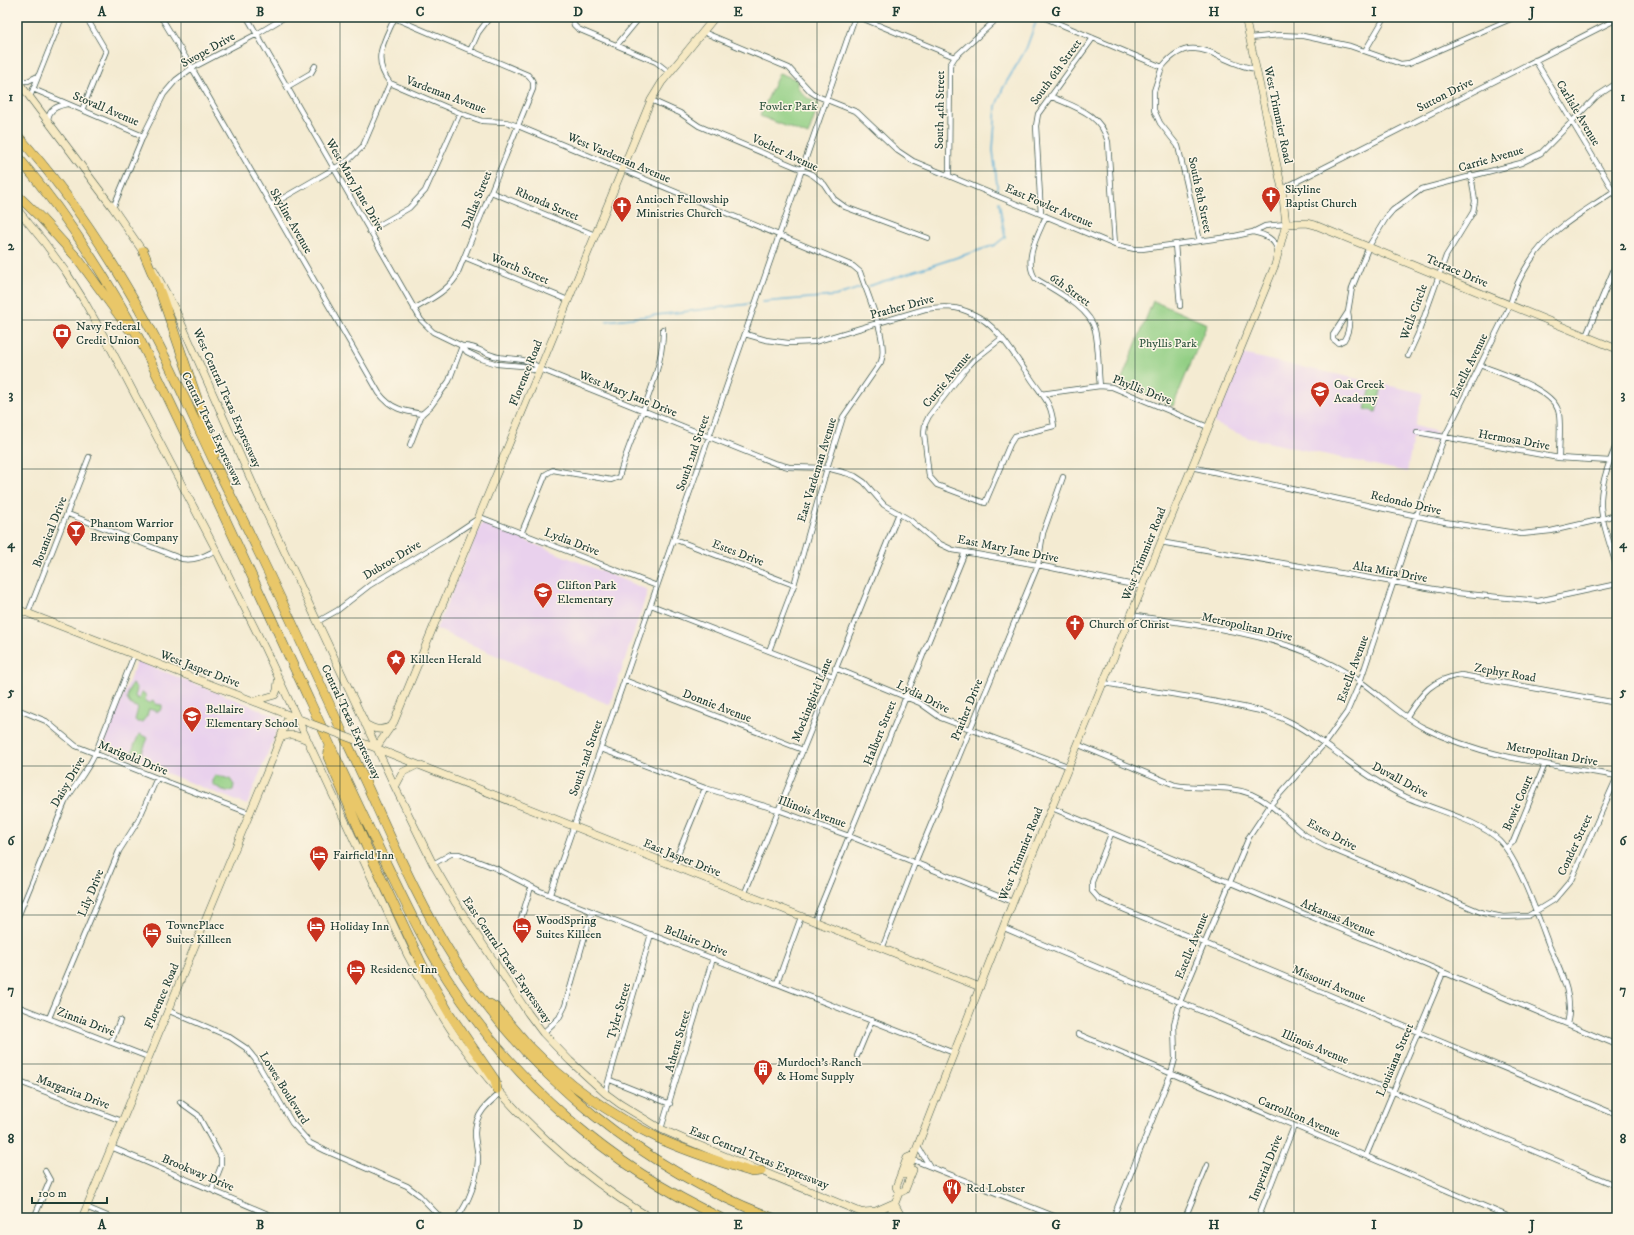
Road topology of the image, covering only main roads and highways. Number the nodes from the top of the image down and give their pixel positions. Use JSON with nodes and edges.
{"nodes":[{"id":1,"x":17,"y":135,"type":"edge"},
{"id":2,"x":17,"y":156,"type":"edge"},
{"id":3,"x":17,"y":195,"type":"edge"},
{"id":4,"x":143,"y":252,"type":"road end"},
{"id":5,"x":141,"y":342,"type":"junction"},
{"id":6,"x":220,"y":474,"type":"junction"},
{"id":7,"x":330,"y":745,"type":"junction"},
{"id":8,"x":480,"y":998,"type":"junction"},
{"id":9,"x":499,"y":1091,"type":"road end"},
{"id":10,"x":761,"y":1171,"type":"road end"},
{"id":11,"x":721,"y":1218,"type":"edge"},
{"id":12,"x":773,"y":1218,"type":"edge"}],
"edges":[{"from":1,"to":6,"type":"highway","name":"Central Texas Expressway"},
{"from":2,"to":5,"type":"highway"},
{"from":3,"to":5,"type":"highway"},
{"from":4,"to":6,"type":"highway"},
{"from":5,"to":7,"type":"highway"},
{"from":6,"to":8,"type":"highway","name":"Central Texas Expressway"},
{"from":7,"to":9,"type":"highway"},
{"from":7,"to":11,"type":"highway"},
{"from":8,"to":10,"type":"highway"},
{"from":8,"to":12,"type":"highway","name":"Central Texas Expressway"}]}
